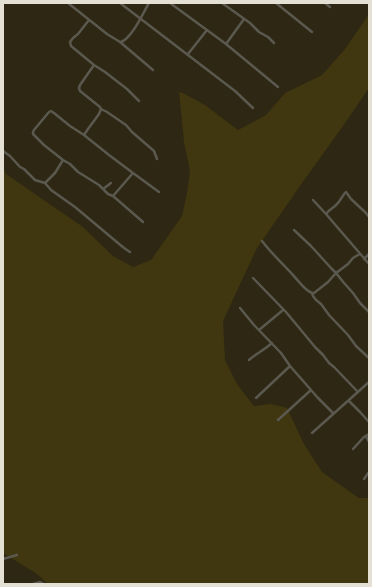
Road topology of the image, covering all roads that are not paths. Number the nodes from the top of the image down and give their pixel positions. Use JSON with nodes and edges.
{"nodes":[{"id":1,"x":68,"y":3,"type":"edge"},
{"id":2,"x":120,"y":3,"type":"edge"},
{"id":3,"x":149,"y":3,"type":"edge"},
{"id":4,"x":170,"y":3,"type":"edge"},
{"id":5,"x":222,"y":3,"type":"edge"},
{"id":6,"x":276,"y":3,"type":"edge"},
{"id":7,"x":325,"y":3,"type":"edge"},
{"id":8,"x":330,"y":7,"type":"dead end"},
{"id":9,"x":140,"y":19,"type":"junction"},
{"id":10,"x":244,"y":19,"type":"junction"},
{"id":11,"x":89,"y":20,"type":"junction"},
{"id":12,"x":207,"y":30,"type":"junction"},
{"id":13,"x":312,"y":32,"type":"dead end"},
{"id":14,"x":120,"y":42,"type":"junction"},
{"id":15,"x":274,"y":43,"type":"dead end"},
{"id":16,"x":226,"y":44,"type":"junction"},
{"id":17,"x":188,"y":54,"type":"junction"},
{"id":18,"x":94,"y":66,"type":"junction"},
{"id":19,"x":153,"y":70,"type":"dead end"},
{"id":20,"x":278,"y":87,"type":"dead end"},
{"id":21,"x":139,"y":101,"type":"dead end"},
{"id":22,"x":253,"y":108,"type":"dead end"},
{"id":23,"x":101,"y":109,"type":"junction"},
{"id":24,"x":84,"y":135,"type":"junction"},
{"id":25,"x":3,"y":151,"type":"edge"},
{"id":26,"x":157,"y":158,"type":"dead end"},
{"id":27,"x":63,"y":160,"type":"junction"},
{"id":28,"x":133,"y":173,"type":"junction"},
{"id":29,"x":45,"y":183,"type":"junction"},
{"id":30,"x":112,"y":183,"type":"dead end"},
{"id":31,"x":104,"y":189,"type":"junction"},
{"id":32,"x":159,"y":192,"type":"dead end"},
{"id":33,"x":113,"y":196,"type":"junction"},
{"id":34,"x":313,"y":200,"type":"dead end"},
{"id":35,"x":326,"y":214,"type":"junction"},
{"id":36,"x":369,"y":217,"type":"edge"},
{"id":37,"x":143,"y":222,"type":"dead end"},
{"id":38,"x":294,"y":230,"type":"dead end"},
{"id":39,"x":262,"y":241,"type":"dead end"},
{"id":40,"x":130,"y":252,"type":"dead end"},
{"id":41,"x":360,"y":254,"type":"junction"},
{"id":42,"x":369,"y":254,"type":"edge"},
{"id":43,"x":364,"y":259,"type":"junction"},
{"id":44,"x":369,"y":264,"type":"edge"},
{"id":45,"x":336,"y":273,"type":"junction"},
{"id":46,"x":253,"y":278,"type":"dead end"},
{"id":47,"x":312,"y":293,"type":"junction"},
{"id":48,"x":240,"y":308,"type":"dead end"},
{"id":49,"x":283,"y":310,"type":"junction"},
{"id":50,"x":369,"y":312,"type":"edge"},
{"id":51,"x":259,"y":330,"type":"junction"},
{"id":52,"x":272,"y":343,"type":"junction"},
{"id":53,"x":369,"y":358,"type":"edge"},
{"id":54,"x":249,"y":360,"type":"dead end"},
{"id":55,"x":290,"y":366,"type":"junction"},
{"id":56,"x":369,"y":382,"type":"edge"},
{"id":57,"x":311,"y":390,"type":"junction"},
{"id":58,"x":358,"y":392,"type":"junction"},
{"id":59,"x":256,"y":398,"type":"dead end"},
{"id":60,"x":348,"y":401,"type":"junction"},
{"id":61,"x":333,"y":413,"type":"junction"},
{"id":62,"x":278,"y":420,"type":"dead end"},
{"id":63,"x":369,"y":422,"type":"edge"},
{"id":64,"x":312,"y":433,"type":"dead end"},
{"id":65,"x":368,"y":435,"type":"edge"},
{"id":66,"x":369,"y":442,"type":"edge"},
{"id":67,"x":353,"y":449,"type":"dead end"},
{"id":68,"x":369,"y":472,"type":"edge"},
{"id":69,"x":364,"y":479,"type":"dead end"},
{"id":70,"x":17,"y":555,"type":"dead end"},
{"id":71,"x":3,"y":558,"type":"edge"},
{"id":72,"x":33,"y":584,"type":"edge"},
{"id":73,"x":44,"y":584,"type":"edge"}],
"edges":[{"from":1,"to":11,"type":"street"},
{"from":2,"to":9,"type":"street"},
{"from":3,"to":9,"type":"street"},
{"from":4,"to":12,"type":"street"},
{"from":5,"to":10,"type":"street"},
{"from":6,"to":13,"type":"street"},
{"from":7,"to":8,"type":"street"},
{"from":9,"to":14,"type":"street"},
{"from":9,"to":17,"type":"street"},
{"from":10,"to":15,"type":"street"},
{"from":10,"to":16,"type":"street"},
{"from":11,"to":14,"type":"street"},
{"from":11,"to":18,"type":"street"},
{"from":12,"to":16,"type":"street"},
{"from":12,"to":17,"type":"street"},
{"from":14,"to":19,"type":"street"},
{"from":16,"to":20,"type":"street"},
{"from":17,"to":22,"type":"street"},
{"from":18,"to":21,"type":"street"},
{"from":18,"to":23,"type":"street"},
{"from":23,"to":24,"type":"street"},
{"from":23,"to":26,"type":"street"},
{"from":24,"to":27,"type":"street"},
{"from":24,"to":28,"type":"street"},
{"from":25,"to":29,"type":"street"},
{"from":27,"to":29,"type":"street"},
{"from":27,"to":31,"type":"street"},
{"from":28,"to":32,"type":"street"},
{"from":28,"to":33,"type":"street"},
{"from":29,"to":40,"type":"street"},
{"from":30,"to":31,"type":"street"},
{"from":31,"to":33,"type":"street"},
{"from":33,"to":37,"type":"street"},
{"from":34,"to":35,"type":"street"},
{"from":35,"to":36,"type":"street"},
{"from":35,"to":41,"type":"street"},
{"from":38,"to":45,"type":"street"},
{"from":39,"to":47,"type":"street"},
{"from":41,"to":43,"type":"street"},
{"from":41,"to":45,"type":"street"},
{"from":42,"to":43,"type":"street"},
{"from":43,"to":44,"type":"street"},
{"from":45,"to":47,"type":"street"},
{"from":45,"to":50,"type":"street"},
{"from":46,"to":49,"type":"street"},
{"from":47,"to":53,"type":"street"},
{"from":48,"to":51,"type":"street"},
{"from":49,"to":51,"type":"street"},
{"from":49,"to":58,"type":"street"},
{"from":51,"to":52,"type":"street"},
{"from":52,"to":54,"type":"street"},
{"from":52,"to":55,"type":"street"},
{"from":55,"to":57,"type":"street"},
{"from":55,"to":59,"type":"street"},
{"from":56,"to":58,"type":"street"},
{"from":57,"to":61,"type":"street"},
{"from":57,"to":62,"type":"street"},
{"from":58,"to":60,"type":"street"},
{"from":60,"to":61,"type":"street"},
{"from":60,"to":63,"type":"street"},
{"from":61,"to":64,"type":"street"},
{"from":65,"to":66,"type":"street"},
{"from":65,"to":67,"type":"street"},
{"from":68,"to":69,"type":"street"},
{"from":70,"to":71,"type":"street"},
{"from":72,"to":73,"type":"street"}]}
